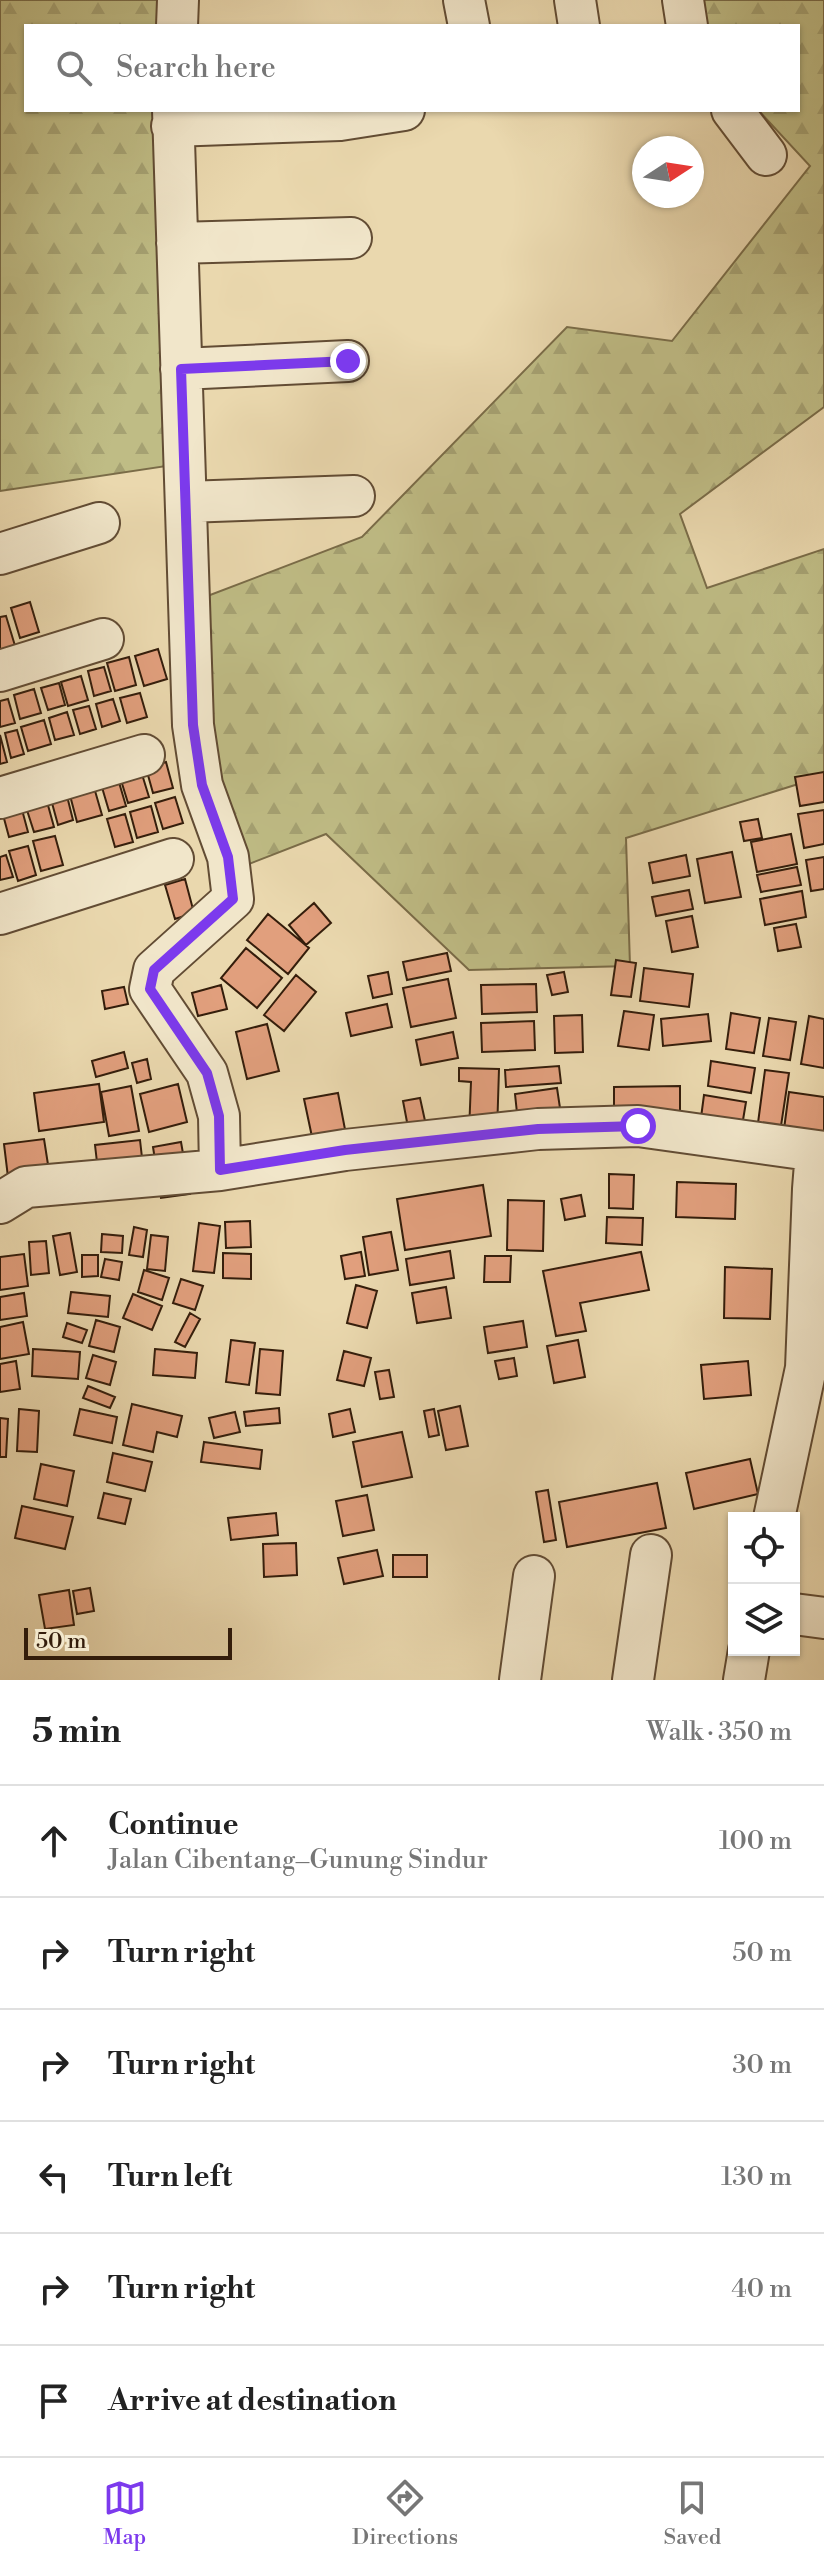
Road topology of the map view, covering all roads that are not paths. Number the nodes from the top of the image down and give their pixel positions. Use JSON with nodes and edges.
{"nodes":[{"id":1,"x":178,"y":0,"type":"edge"},
{"id":2,"x":464,"y":0,"type":"edge"},
{"id":3,"x":575,"y":0,"type":"edge"},
{"id":4,"x":683,"y":0,"type":"edge"},
{"id":5,"x":177,"y":24,"type":"edge"},
{"id":6,"x":469,"y":24,"type":"edge"},
{"id":7,"x":579,"y":24,"type":"edge"},
{"id":8,"x":687,"y":24,"type":"edge"},
{"id":9,"x":391,"y":112,"type":"edge"},
{"id":10,"x":734,"y":112,"type":"edge"},
{"id":11,"x":173,"y":118,"type":"edge"},
{"id":12,"x":766,"y":155,"type":"dead end"},
{"id":13,"x":351,"y":238,"type":"dead end"},
{"id":14,"x":177,"y":243,"type":"junction"},
{"id":15,"x":348,"y":361,"type":"dead end"},
{"id":16,"x":181,"y":369,"type":"junction"},
{"id":17,"x":354,"y":496,"type":"dead end"},
{"id":18,"x":186,"y":502,"type":"junction"},
{"id":19,"x":99,"y":523,"type":"dead end"},
{"id":20,"x":0,"y":554,"type":"edge"},
{"id":21,"x":103,"y":639,"type":"dead end"},
{"id":22,"x":0,"y":671,"type":"edge"},
{"id":23,"x":144,"y":755,"type":"dead end"},
{"id":24,"x":0,"y":798,"type":"edge"},
{"id":25,"x":173,"y":859,"type":"dead end"},
{"id":26,"x":0,"y":914,"type":"edge"},
{"id":27,"x":820,"y":1152,"type":"edge"},
{"id":28,"x":220,"y":1170,"type":"junction"},
{"id":29,"x":0,"y":1203,"type":"edge"},
{"id":30,"x":775,"y":1512,"type":"edge"},
{"id":31,"x":651,"y":1555,"type":"dead end"},
{"id":32,"x":534,"y":1576,"type":"dead end"},
{"id":33,"x":800,"y":1615,"type":"edge"},
{"id":34,"x":824,"y":1618,"type":"edge"},
{"id":35,"x":748,"y":1656,"type":"edge"},
{"id":36,"x":520,"y":1680,"type":"edge"},
{"id":37,"x":633,"y":1680,"type":"edge"},
{"id":38,"x":744,"y":1680,"type":"edge"}],
"edges":[{"from":1,"to":5,"type":"street"},
{"from":2,"to":6,"type":"street"},
{"from":3,"to":7,"type":"street"},
{"from":4,"to":8,"type":"street"},
{"from":9,"to":11,"type":"street"},
{"from":10,"to":12,"type":"street"},
{"from":11,"to":14,"type":"street"},
{"from":13,"to":14,"type":"street"},
{"from":14,"to":16,"type":"street"},
{"from":15,"to":16,"type":"street"},
{"from":16,"to":18,"type":"street"},
{"from":17,"to":18,"type":"street"},
{"from":18,"to":28,"type":"street"},
{"from":19,"to":20,"type":"street"},
{"from":21,"to":22,"type":"street"},
{"from":23,"to":24,"type":"street"},
{"from":25,"to":26,"type":"street"},
{"from":27,"to":28,"type":"street"},
{"from":27,"to":30,"type":"street"},
{"from":28,"to":29,"type":"street"},
{"from":31,"to":37,"type":"street"},
{"from":32,"to":36,"type":"street"},
{"from":33,"to":34,"type":"street"},
{"from":35,"to":38,"type":"street"}]}
